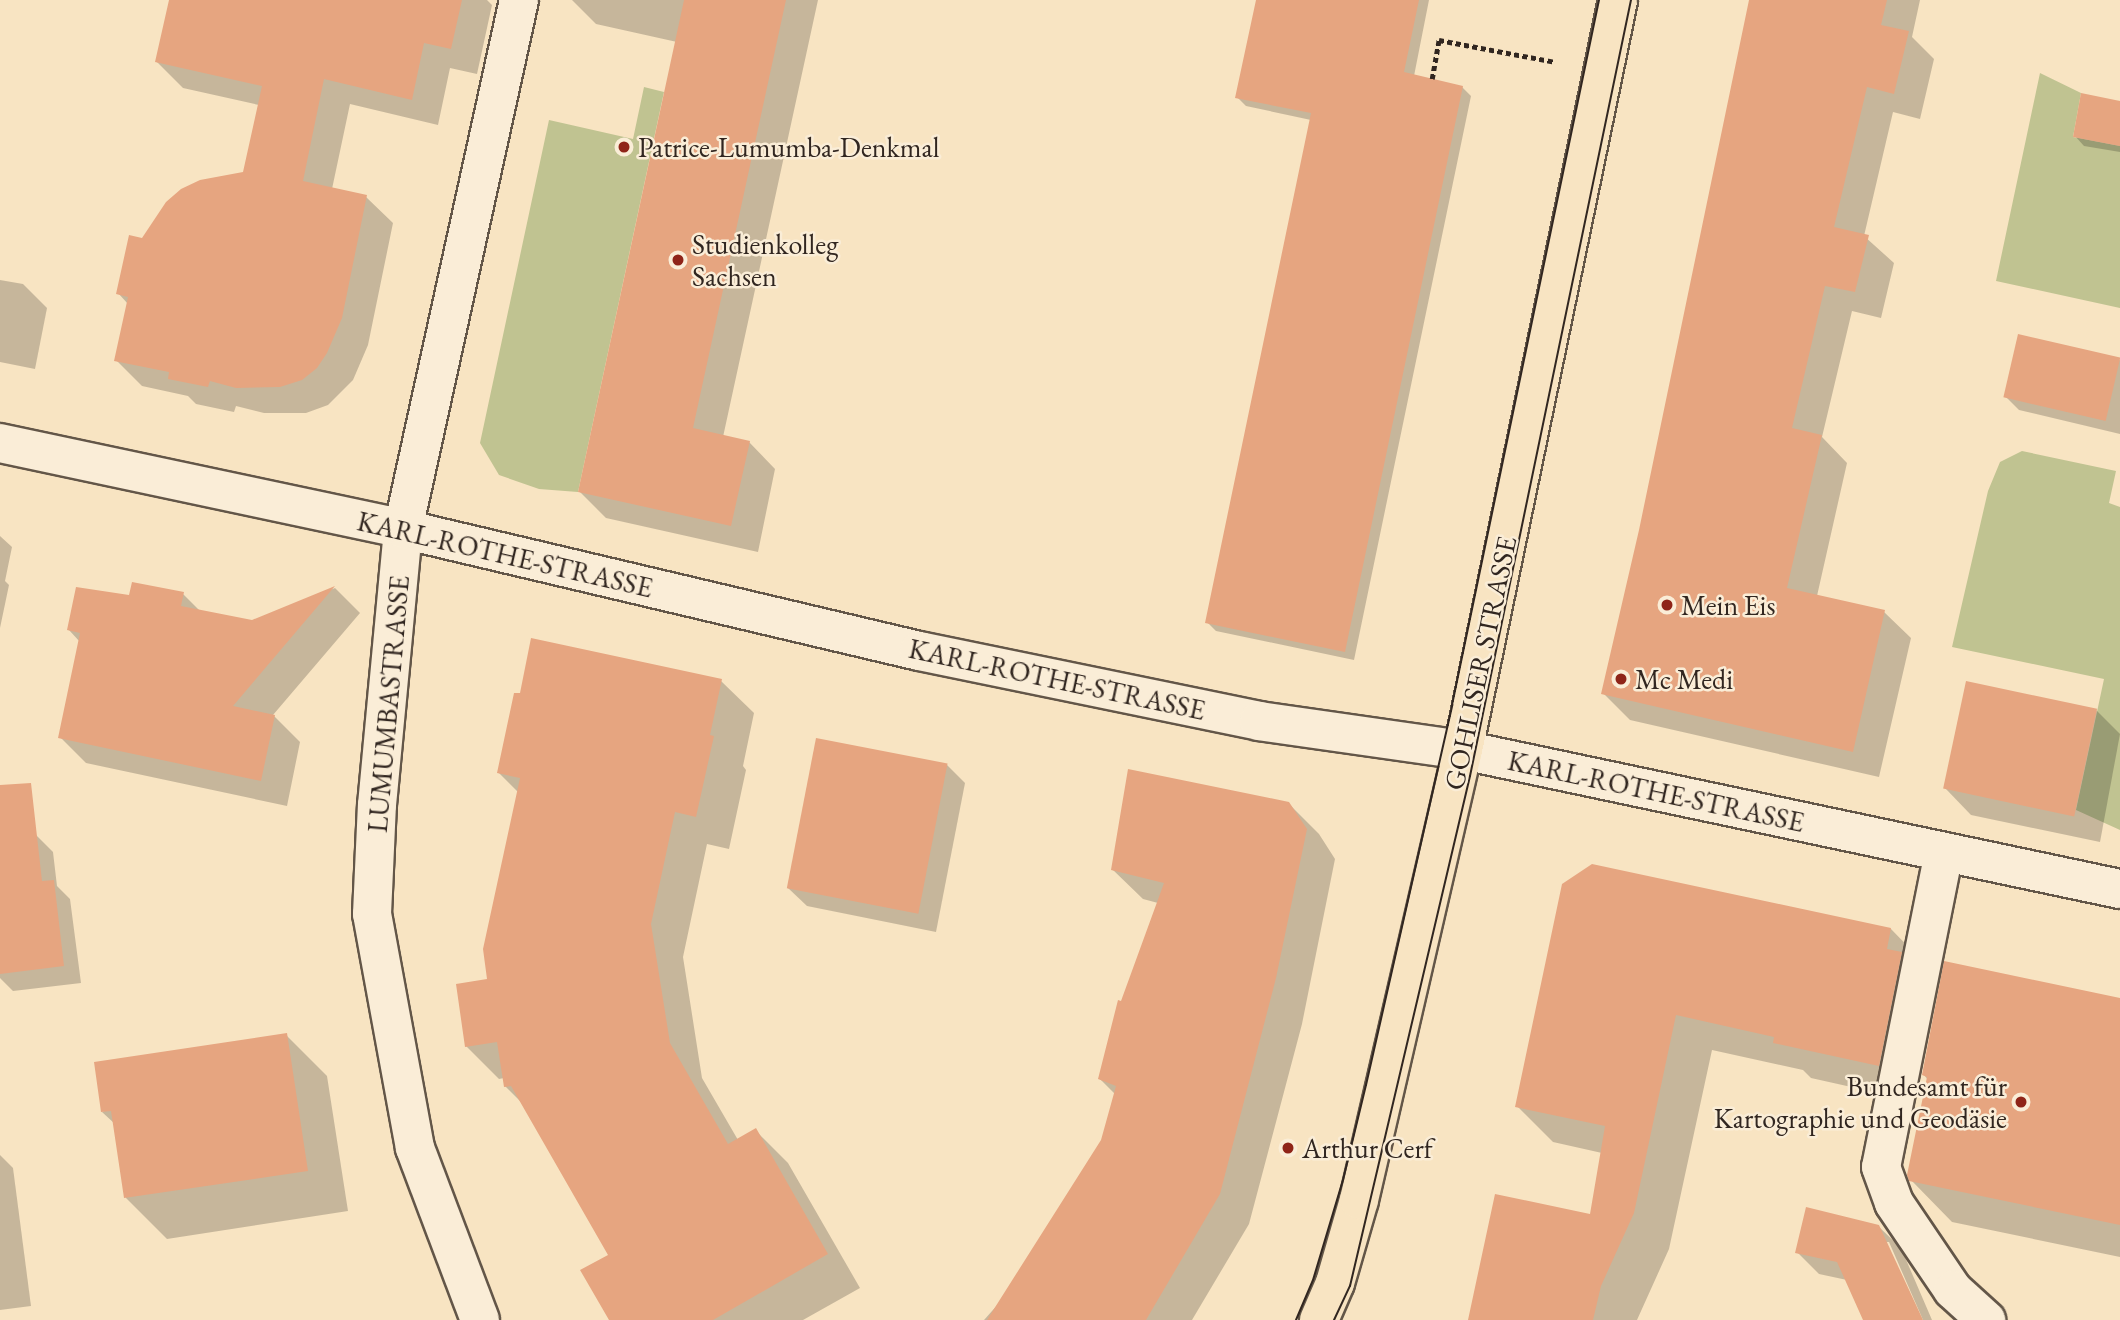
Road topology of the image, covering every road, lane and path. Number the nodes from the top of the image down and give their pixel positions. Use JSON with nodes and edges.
{"nodes":[{"id":1,"x":519,"y":0,"type":"edge"},
{"id":2,"x":1618,"y":0,"type":"edge"},
{"id":3,"x":1603,"y":71,"type":"junction"},
{"id":4,"x":1432,"y":79,"type":"dead end"},
{"id":5,"x":0,"y":443,"type":"edge"},
{"id":6,"x":403,"y":529,"type":"junction"},
{"id":7,"x":1463,"y":750,"type":"junction"},
{"id":8,"x":1944,"y":852,"type":"junction"},
{"id":9,"x":2120,"y":889,"type":"edge"},
{"id":10,"x":480,"y":1320,"type":"edge"},
{"id":11,"x":1319,"y":1320,"type":"edge"},
{"id":12,"x":1986,"y":1320,"type":"edge"}],
"edges":[{"from":1,"to":6,"type":"street","name":"LUMUMBASTRASSE"},
{"from":2,"to":3,"type":"main road","name":"GOHLISER STRASSE"},
{"from":3,"to":4,"type":"path"},
{"from":3,"to":7,"type":"main road","name":"GOHLISER STRASSE"},
{"from":5,"to":6,"type":"street","name":"KARL-ROTHE-STRASSE"},
{"from":6,"to":7,"type":"street","name":"KARL-ROTHE-STRASSE"},
{"from":6,"to":10,"type":"street","name":"LUMUMBASTRASSE"},
{"from":7,"to":8,"type":"street","name":"KARL-ROTHE-STRASSE"},
{"from":7,"to":11,"type":"main road","name":"GOHLISER STRASSE"},
{"from":8,"to":9,"type":"street","name":"KARL-ROTHE-STRASSE"},
{"from":8,"to":12,"type":"street"}]}
